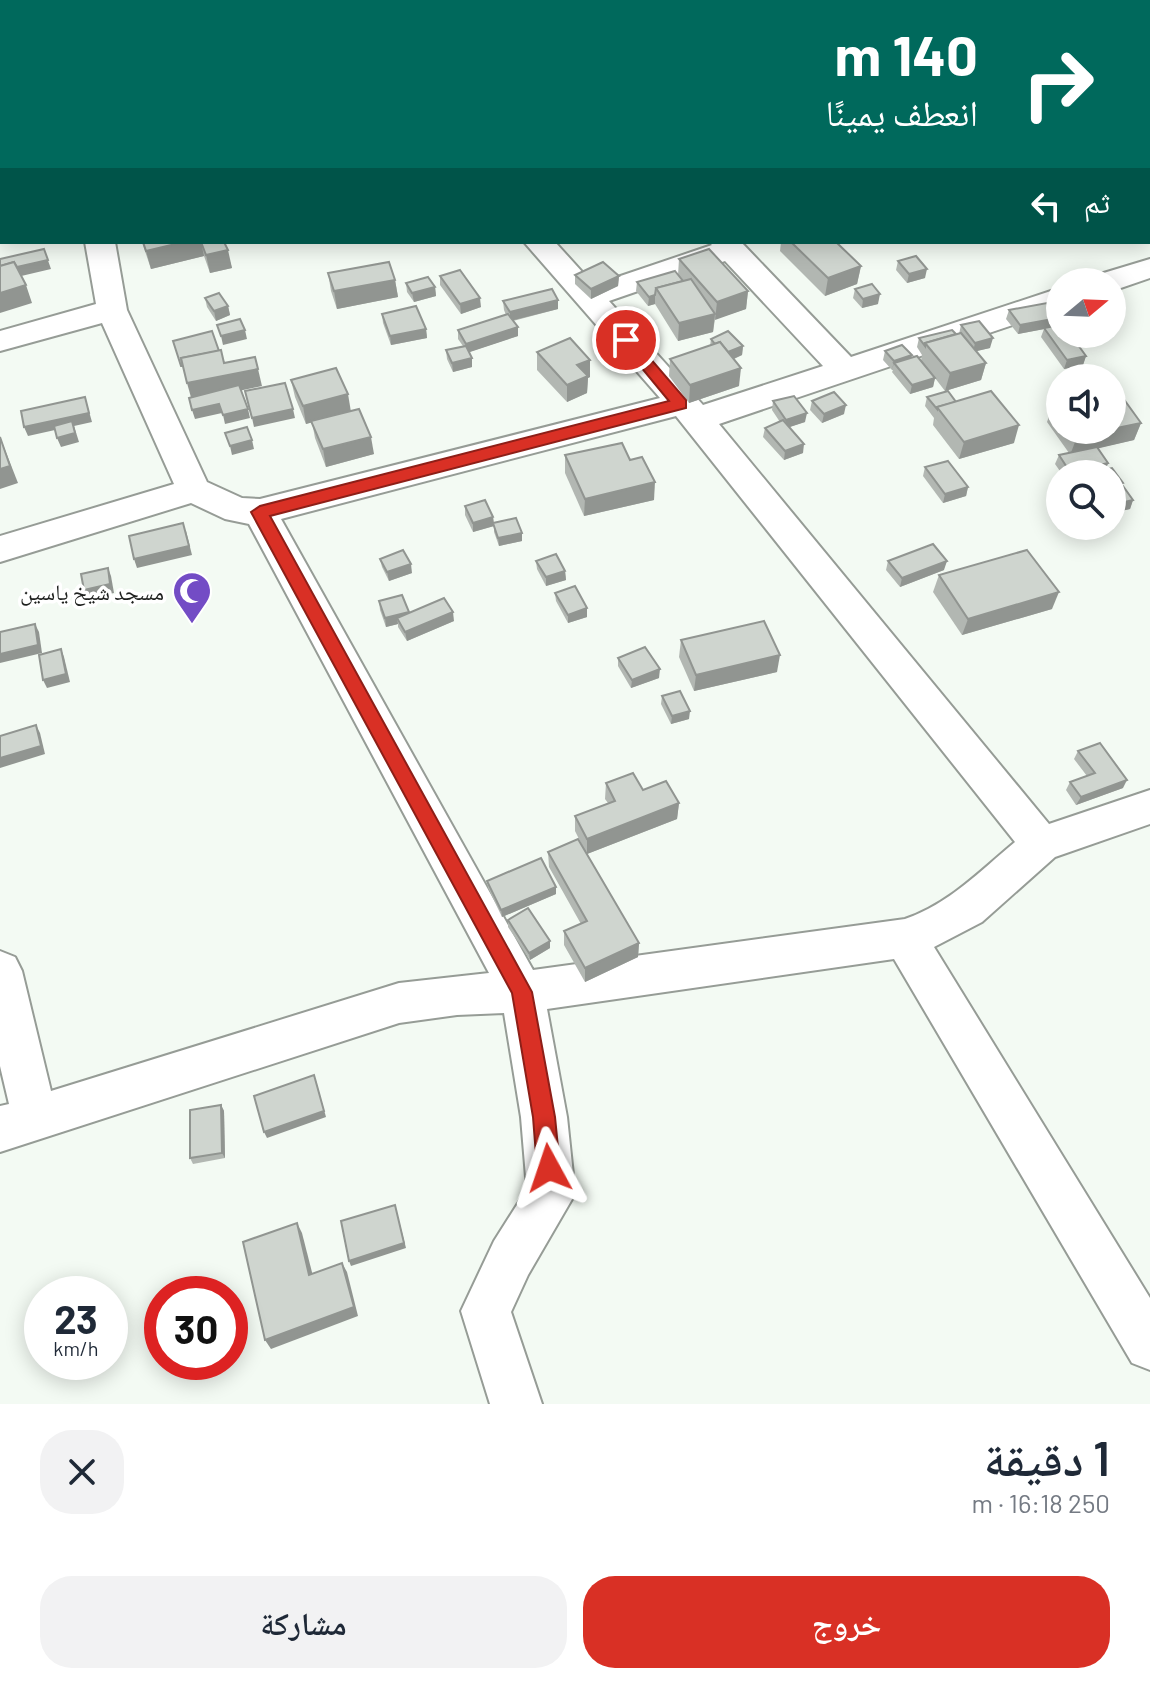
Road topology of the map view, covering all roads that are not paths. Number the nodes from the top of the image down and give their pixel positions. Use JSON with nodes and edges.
{"nodes":[{"id":1,"x":100,"y":244,"type":"edge"},
{"id":2,"x":541,"y":244,"type":"edge"},
{"id":3,"x":755,"y":244,"type":"edge"},
{"id":4,"x":729,"y":248,"type":"edge"},
{"id":5,"x":1150,"y":268,"type":"edge"},
{"id":6,"x":1126,"y":276,"type":"edge"},
{"id":7,"x":591,"y":297,"type":"junction"},
{"id":8,"x":1046,"y":303,"type":"edge"},
{"id":9,"x":112,"y":310,"type":"junction"},
{"id":10,"x":0,"y":341,"type":"edge"},
{"id":11,"x":845,"y":370,"type":"junction"},
{"id":12,"x":688,"y":411,"type":"junction"},
{"id":13,"x":194,"y":490,"type":"junction"},
{"id":14,"x":260,"y":512,"type":"junction"},
{"id":15,"x":0,"y":549,"type":"edge"},
{"id":16,"x":1150,"y":807,"type":"edge"},
{"id":17,"x":1041,"y":844,"type":"junction"},
{"id":18,"x":905,"y":938,"type":"junction"},
{"id":19,"x":0,"y":971,"type":"edge"},
{"id":20,"x":522,"y":992,"type":"junction"},
{"id":21,"x":18,"y":1124,"type":"edge"},
{"id":22,"x":1150,"y":1345,"type":"edge"},
{"id":23,"x":516,"y":1404,"type":"edge"}],
"edges":[{"from":1,"to":9,"type":"street"},
{"from":2,"to":7,"type":"street"},
{"from":3,"to":4,"type":"street"},
{"from":4,"to":7,"type":"street"},
{"from":4,"to":11,"type":"street"},
{"from":5,"to":6,"type":"street"},
{"from":7,"to":12,"type":"street"},
{"from":8,"to":11,"type":"street"},
{"from":9,"to":10,"type":"street"},
{"from":9,"to":13,"type":"street"},
{"from":11,"to":12,"type":"street"},
{"from":12,"to":14,"type":"street"},
{"from":12,"to":17,"type":"street"},
{"from":13,"to":14,"type":"street"},
{"from":13,"to":15,"type":"street"},
{"from":14,"to":20,"type":"street"},
{"from":16,"to":17,"type":"street"},
{"from":17,"to":18,"type":"street"},
{"from":18,"to":20,"type":"street"},
{"from":18,"to":22,"type":"street"},
{"from":19,"to":21,"type":"street"},
{"from":20,"to":21,"type":"street"},
{"from":20,"to":23,"type":"street"}]}
